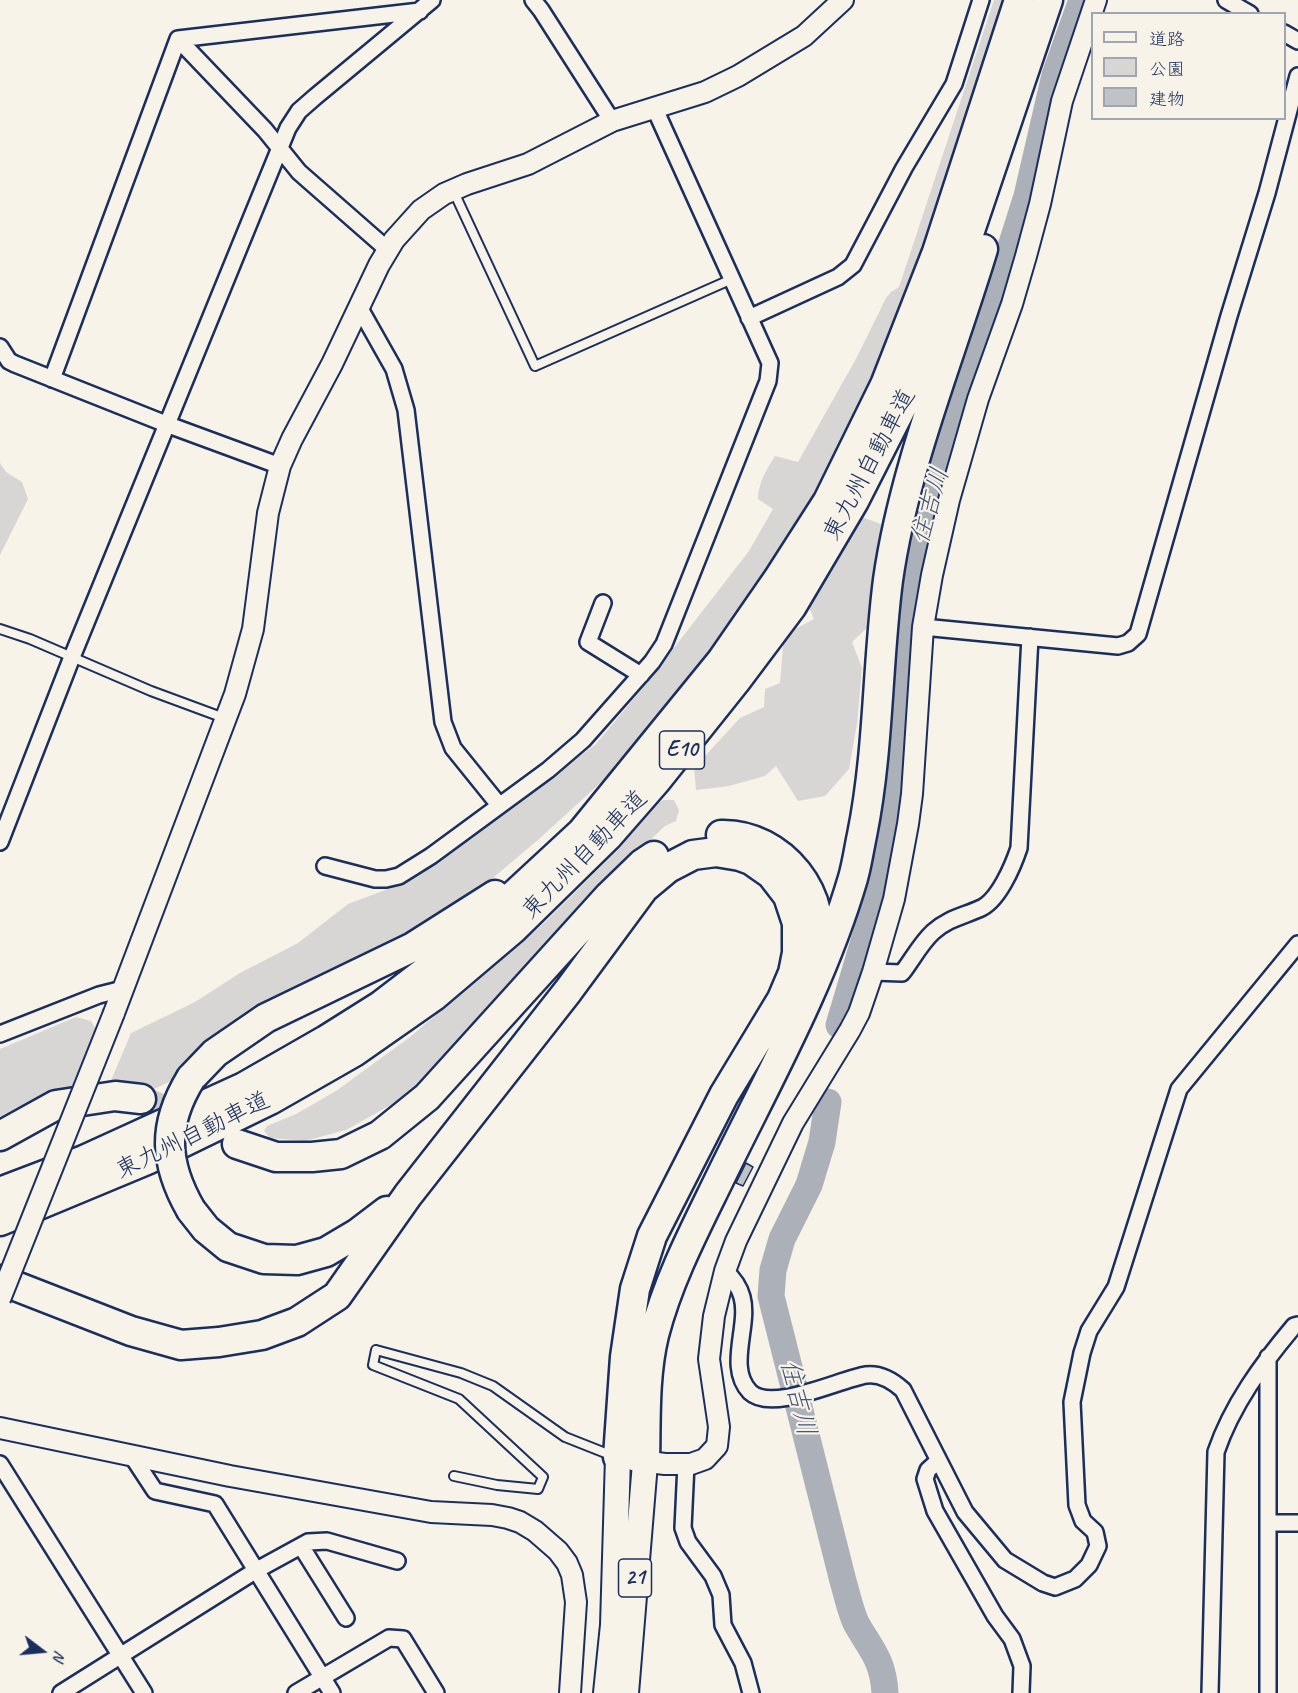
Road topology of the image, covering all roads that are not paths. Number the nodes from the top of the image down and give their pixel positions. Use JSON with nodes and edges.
{"nodes":[{"id":1,"x":432,"y":0,"type":"edge"},
{"id":2,"x":532,"y":0,"type":"edge"},
{"id":3,"x":843,"y":0,"type":"edge"},
{"id":4,"x":981,"y":0,"type":"edge"},
{"id":5,"x":1019,"y":0,"type":"edge"},
{"id":6,"x":1048,"y":0,"type":"edge"},
{"id":7,"x":1226,"y":0,"type":"edge"},
{"id":8,"x":420,"y":5,"type":"edge"},
{"id":9,"x":1247,"y":12,"type":"edge"},
{"id":10,"x":1091,"y":15,"type":"edge"},
{"id":11,"x":178,"y":39,"type":"junction"},
{"id":12,"x":1298,"y":76,"type":"edge"},
{"id":13,"x":654,"y":107,"type":"junction"},
{"id":14,"x":612,"y":121,"type":"junction"},
{"id":15,"x":280,"y":147,"type":"junction"},
{"id":16,"x":453,"y":190,"type":"junction"},
{"id":17,"x":387,"y":250,"type":"junction"},
{"id":18,"x":732,"y":279,"type":"junction"},
{"id":19,"x":359,"y":307,"type":"junction"},
{"id":20,"x":749,"y":318,"type":"junction"},
{"id":21,"x":0,"y":347,"type":"edge"},
{"id":22,"x":52,"y":379,"type":"junction"},
{"id":23,"x":166,"y":424,"type":"junction"},
{"id":24,"x":280,"y":466,"type":"junction"},
{"id":25,"x":603,"y":603,"type":"dead end"},
{"id":26,"x":924,"y":627,"type":"junction"},
{"id":27,"x":0,"y":629,"type":"edge"},
{"id":28,"x":1030,"y":637,"type":"junction"},
{"id":29,"x":72,"y":657,"type":"junction"},
{"id":30,"x":641,"y":675,"type":"junction"},
{"id":31,"x":226,"y":719,"type":"junction"},
{"id":32,"x":499,"y":805,"type":"junction"},
{"id":33,"x":582,"y":832,"type":"junction"},
{"id":34,"x":0,"y":842,"type":"edge"},
{"id":35,"x":325,"y":866,"type":"dead end"},
{"id":36,"x":1298,"y":944,"type":"edge"},
{"id":37,"x":873,"y":972,"type":"junction"},
{"id":38,"x":123,"y":989,"type":"junction"},
{"id":39,"x":0,"y":1034,"type":"edge"},
{"id":40,"x":785,"y":1045,"type":"junction"},
{"id":41,"x":141,"y":1099,"type":"tunnel mouth"},
{"id":42,"x":0,"y":1136,"type":"edge"},
{"id":43,"x":237,"y":1144,"type":"dead end"},
{"id":44,"x":0,"y":1192,"type":"edge"},
{"id":45,"x":408,"y":1195,"type":"junction"},
{"id":46,"x":0,"y":1221,"type":"edge"},
{"id":47,"x":725,"y":1271,"type":"junction"},
{"id":48,"x":0,"y":1280,"type":"edge"},
{"id":49,"x":0,"y":1299,"type":"edge"},
{"id":50,"x":1298,"y":1325,"type":"edge"},
{"id":51,"x":1268,"y":1357,"type":"junction"},
{"id":52,"x":0,"y":1428,"type":"edge"},
{"id":53,"x":132,"y":1456,"type":"junction"},
{"id":54,"x":632,"y":1460,"type":"junction"},
{"id":55,"x":938,"y":1461,"type":"junction"},
{"id":56,"x":0,"y":1464,"type":"edge"},
{"id":57,"x":686,"y":1464,"type":"junction"},
{"id":58,"x":454,"y":1476,"type":"dead end"},
{"id":59,"x":1298,"y":1522,"type":"edge"},
{"id":60,"x":1268,"y":1523,"type":"junction"},
{"id":61,"x":301,"y":1546,"type":"junction"},
{"id":62,"x":397,"y":1561,"type":"dead end"},
{"id":63,"x":255,"y":1571,"type":"junction"},
{"id":64,"x":346,"y":1618,"type":"dead end"},
{"id":65,"x":120,"y":1655,"type":"junction"},
{"id":66,"x":322,"y":1676,"type":"junction"},
{"id":67,"x":61,"y":1693,"type":"edge"},
{"id":68,"x":144,"y":1693,"type":"edge"},
{"id":69,"x":296,"y":1693,"type":"edge"},
{"id":70,"x":332,"y":1693,"type":"edge"},
{"id":71,"x":436,"y":1693,"type":"edge"},
{"id":72,"x":570,"y":1693,"type":"edge"},
{"id":73,"x":606,"y":1693,"type":"edge"},
{"id":74,"x":626,"y":1693,"type":"edge"},
{"id":75,"x":751,"y":1693,"type":"edge"},
{"id":76,"x":1021,"y":1693,"type":"edge"},
{"id":77,"x":1210,"y":1693,"type":"edge"},
{"id":78,"x":1268,"y":1693,"type":"edge"}],
"edges":[{"from":1,"to":8,"type":"street"},
{"from":2,"to":14,"type":"street"},
{"from":3,"to":13,"type":"street"},
{"from":4,"to":20,"type":"street"},
{"from":5,"to":33,"type":"highway","name":"東九州自動車道","number":"E10"},
{"from":6,"to":40,"type":"highway"},
{"from":6,"to":46,"type":"highway","name":"東九州自動車道","number":"E10"},
{"from":7,"to":9,"type":"street"},
{"from":8,"to":11,"type":"street"},
{"from":8,"to":15,"type":"street"},
{"from":10,"to":26,"type":"street"},
{"from":11,"to":15,"type":"street"},
{"from":11,"to":22,"type":"street"},
{"from":12,"to":28,"type":"street"},
{"from":13,"to":14,"type":"street"},
{"from":13,"to":18,"type":"street"},
{"from":14,"to":16,"type":"street"},
{"from":15,"to":17,"type":"street"},
{"from":15,"to":23,"type":"street"},
{"from":16,"to":17,"type":"street"},
{"from":16,"to":18,"type":"lane"},
{"from":17,"to":19,"type":"street"},
{"from":18,"to":20,"type":"street"},
{"from":19,"to":24,"type":"street"},
{"from":19,"to":32,"type":"street"},
{"from":20,"to":30,"type":"street"},
{"from":21,"to":22,"type":"street"},
{"from":22,"to":23,"type":"street"},
{"from":23,"to":24,"type":"street"},
{"from":23,"to":29,"type":"street"},
{"from":24,"to":31,"type":"street"},
{"from":25,"to":30,"type":"street"},
{"from":26,"to":28,"type":"street"},
{"from":26,"to":37,"type":"street"},
{"from":27,"to":29,"type":"lane"},
{"from":28,"to":37,"type":"street"},
{"from":29,"to":31,"type":"lane"},
{"from":29,"to":34,"type":"street"},
{"from":30,"to":32,"type":"street"},
{"from":31,"to":38,"type":"street"},
{"from":32,"to":35,"type":"street"},
{"from":33,"to":44,"type":"highway","name":"東九州自動車道","number":"E10"},
{"from":33,"to":45,"type":"highway","bridge":true},
{"from":36,"to":55,"type":"street"},
{"from":37,"to":47,"type":"street"},
{"from":38,"to":39,"type":"street"},
{"from":38,"to":49,"type":"street","bridge":true},
{"from":40,"to":43,"type":"highway"},
{"from":40,"to":54,"type":"highway"},
{"from":41,"to":42,"type":"highway"},
{"from":45,"to":48,"type":"highway"},
{"from":45,"to":54,"type":"highway"},
{"from":47,"to":55,"type":"street"},
{"from":47,"to":57,"type":"street"},
{"from":50,"to":51,"type":"street"},
{"from":51,"to":60,"type":"street"},
{"from":51,"to":77,"type":"street"},
{"from":52,"to":53,"type":"street"},
{"from":53,"to":63,"type":"street"},
{"from":53,"to":72,"type":"street"},
{"from":54,"to":57,"type":"street"},
{"from":54,"to":58,"type":"lane"},
{"from":54,"to":73,"type":"main road","number":"21"},
{"from":54,"to":74,"type":"main road","number":"21"},
{"from":55,"to":76,"type":"street"},
{"from":56,"to":65,"type":"street"},
{"from":57,"to":75,"type":"street"},
{"from":59,"to":60,"type":"street"},
{"from":60,"to":78,"type":"street"},
{"from":61,"to":62,"type":"street"},
{"from":61,"to":63,"type":"street"},
{"from":61,"to":64,"type":"street"},
{"from":63,"to":65,"type":"street"},
{"from":63,"to":66,"type":"street"},
{"from":65,"to":67,"type":"street"},
{"from":65,"to":68,"type":"street"},
{"from":66,"to":69,"type":"street"},
{"from":66,"to":70,"type":"street"},
{"from":66,"to":71,"type":"street"}]}
